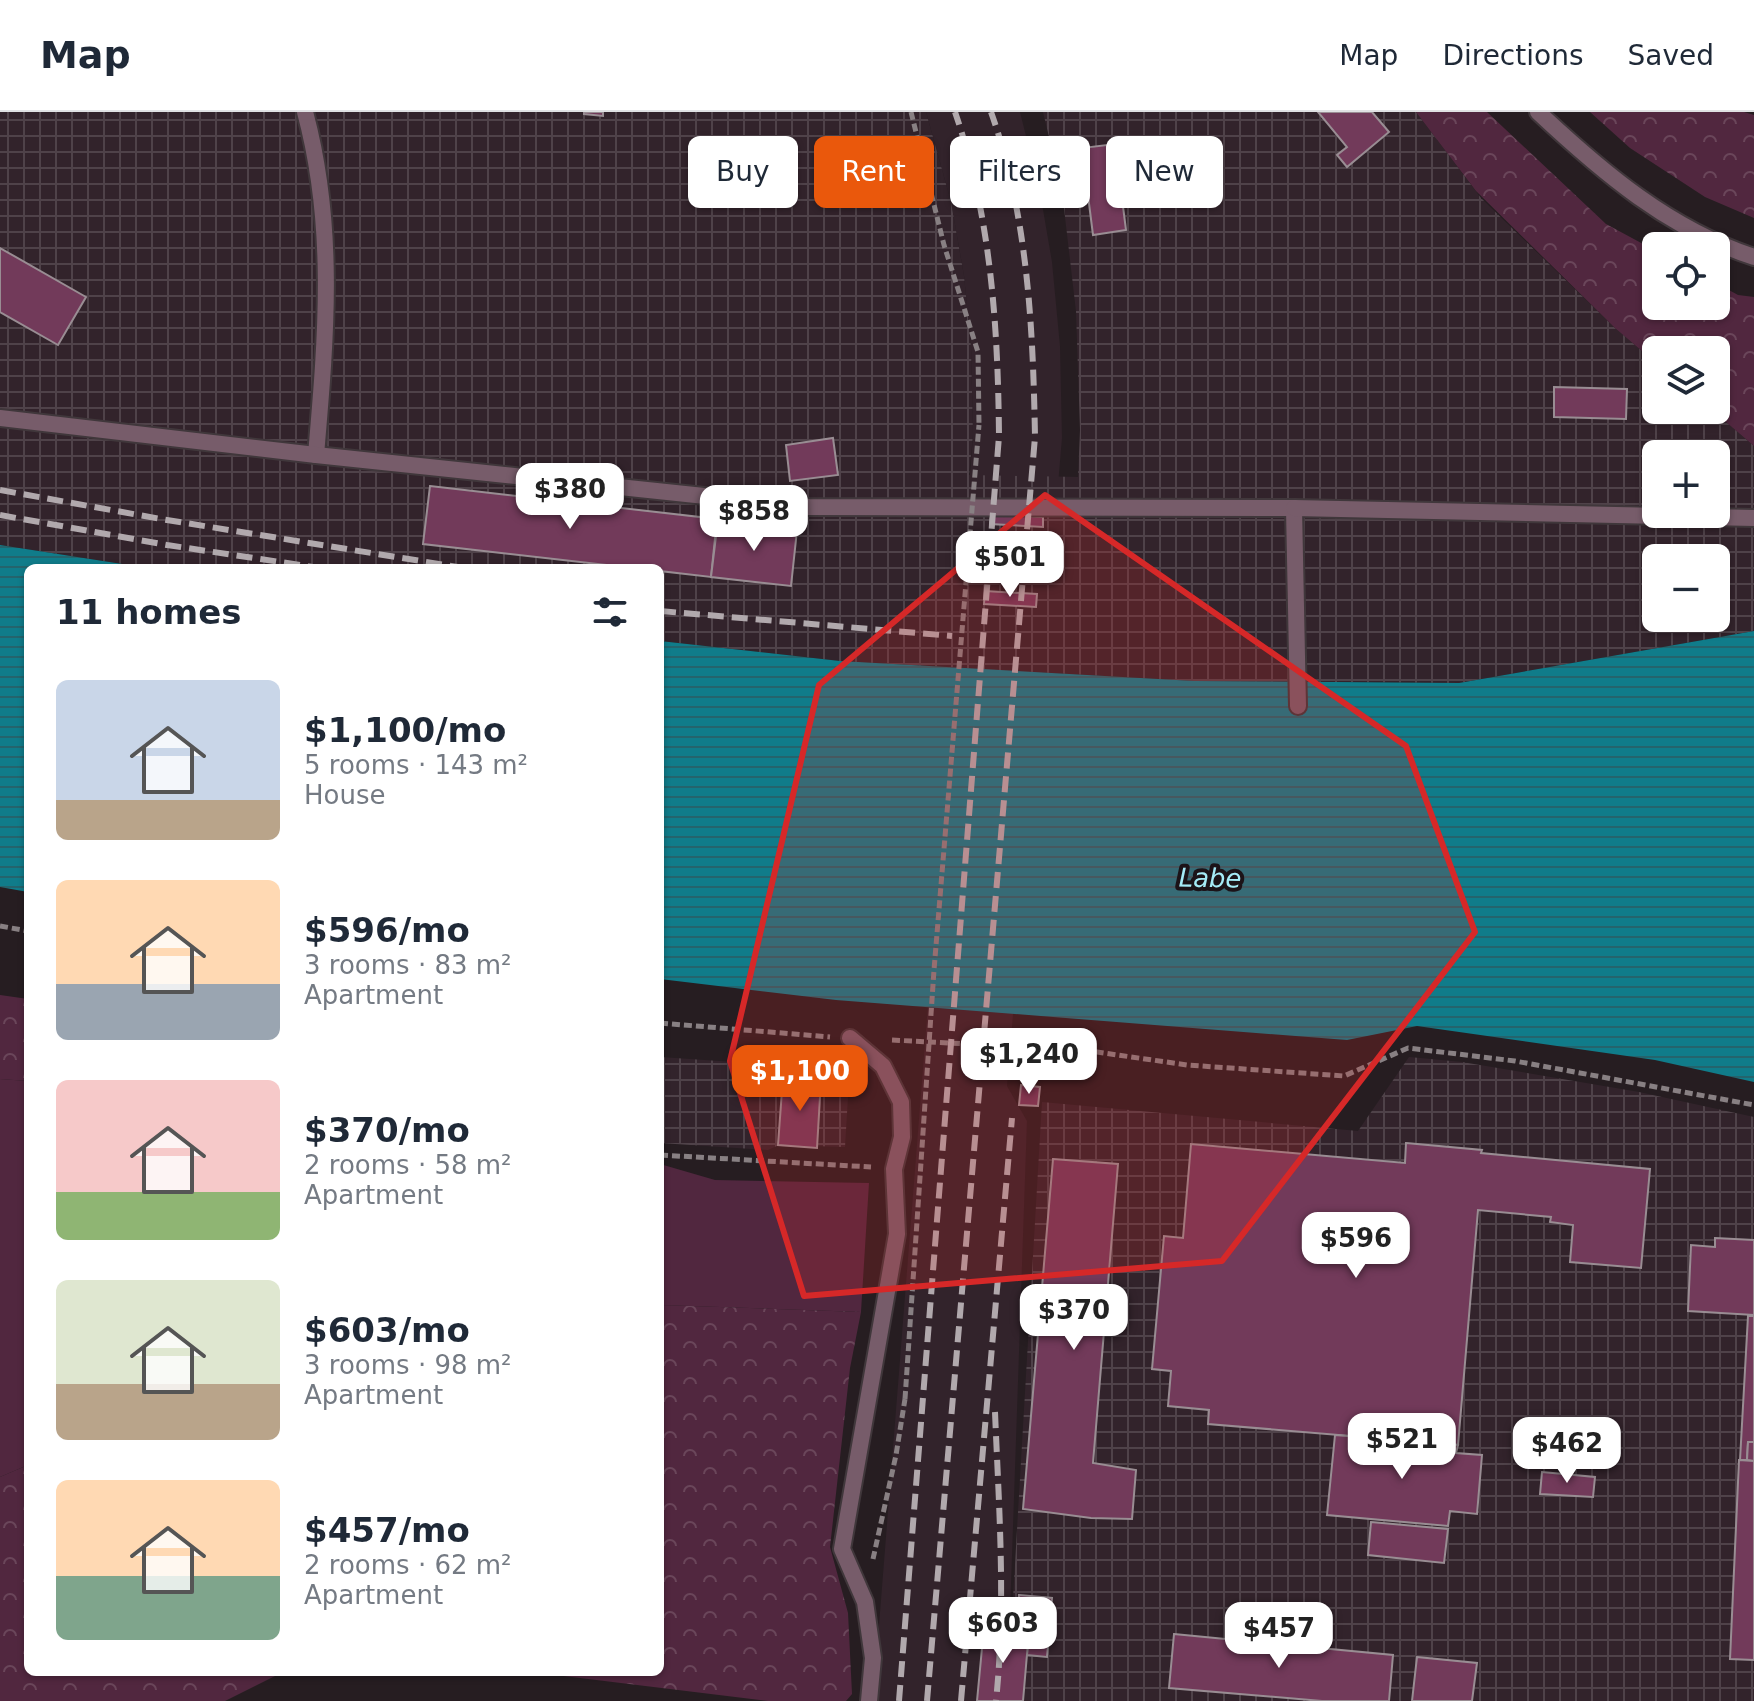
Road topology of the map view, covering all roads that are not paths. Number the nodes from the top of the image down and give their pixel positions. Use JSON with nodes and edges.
{"nodes":[{"id":1,"x":305,"y":112,"type":"edge"},
{"id":2,"x":1538,"y":112,"type":"edge"},
{"id":3,"x":1754,"y":257,"type":"edge"},
{"id":4,"x":0,"y":418,"type":"edge"},
{"id":5,"x":316,"y":455,"type":"junction"},
{"id":6,"x":1294,"y":508,"type":"junction"},
{"id":7,"x":1754,"y":518,"type":"edge"},
{"id":8,"x":1298,"y":706,"type":"dead end"},
{"id":9,"x":850,"y":1038,"type":"road end"},
{"id":10,"x":869,"y":1701,"type":"edge"}],
"edges":[{"from":1,"to":5,"type":"street"},
{"from":2,"to":3,"type":"street"},
{"from":4,"to":5,"type":"street"},
{"from":5,"to":6,"type":"street"},
{"from":6,"to":7,"type":"street"},
{"from":6,"to":8,"type":"street"},
{"from":9,"to":10,"type":"street"}]}
